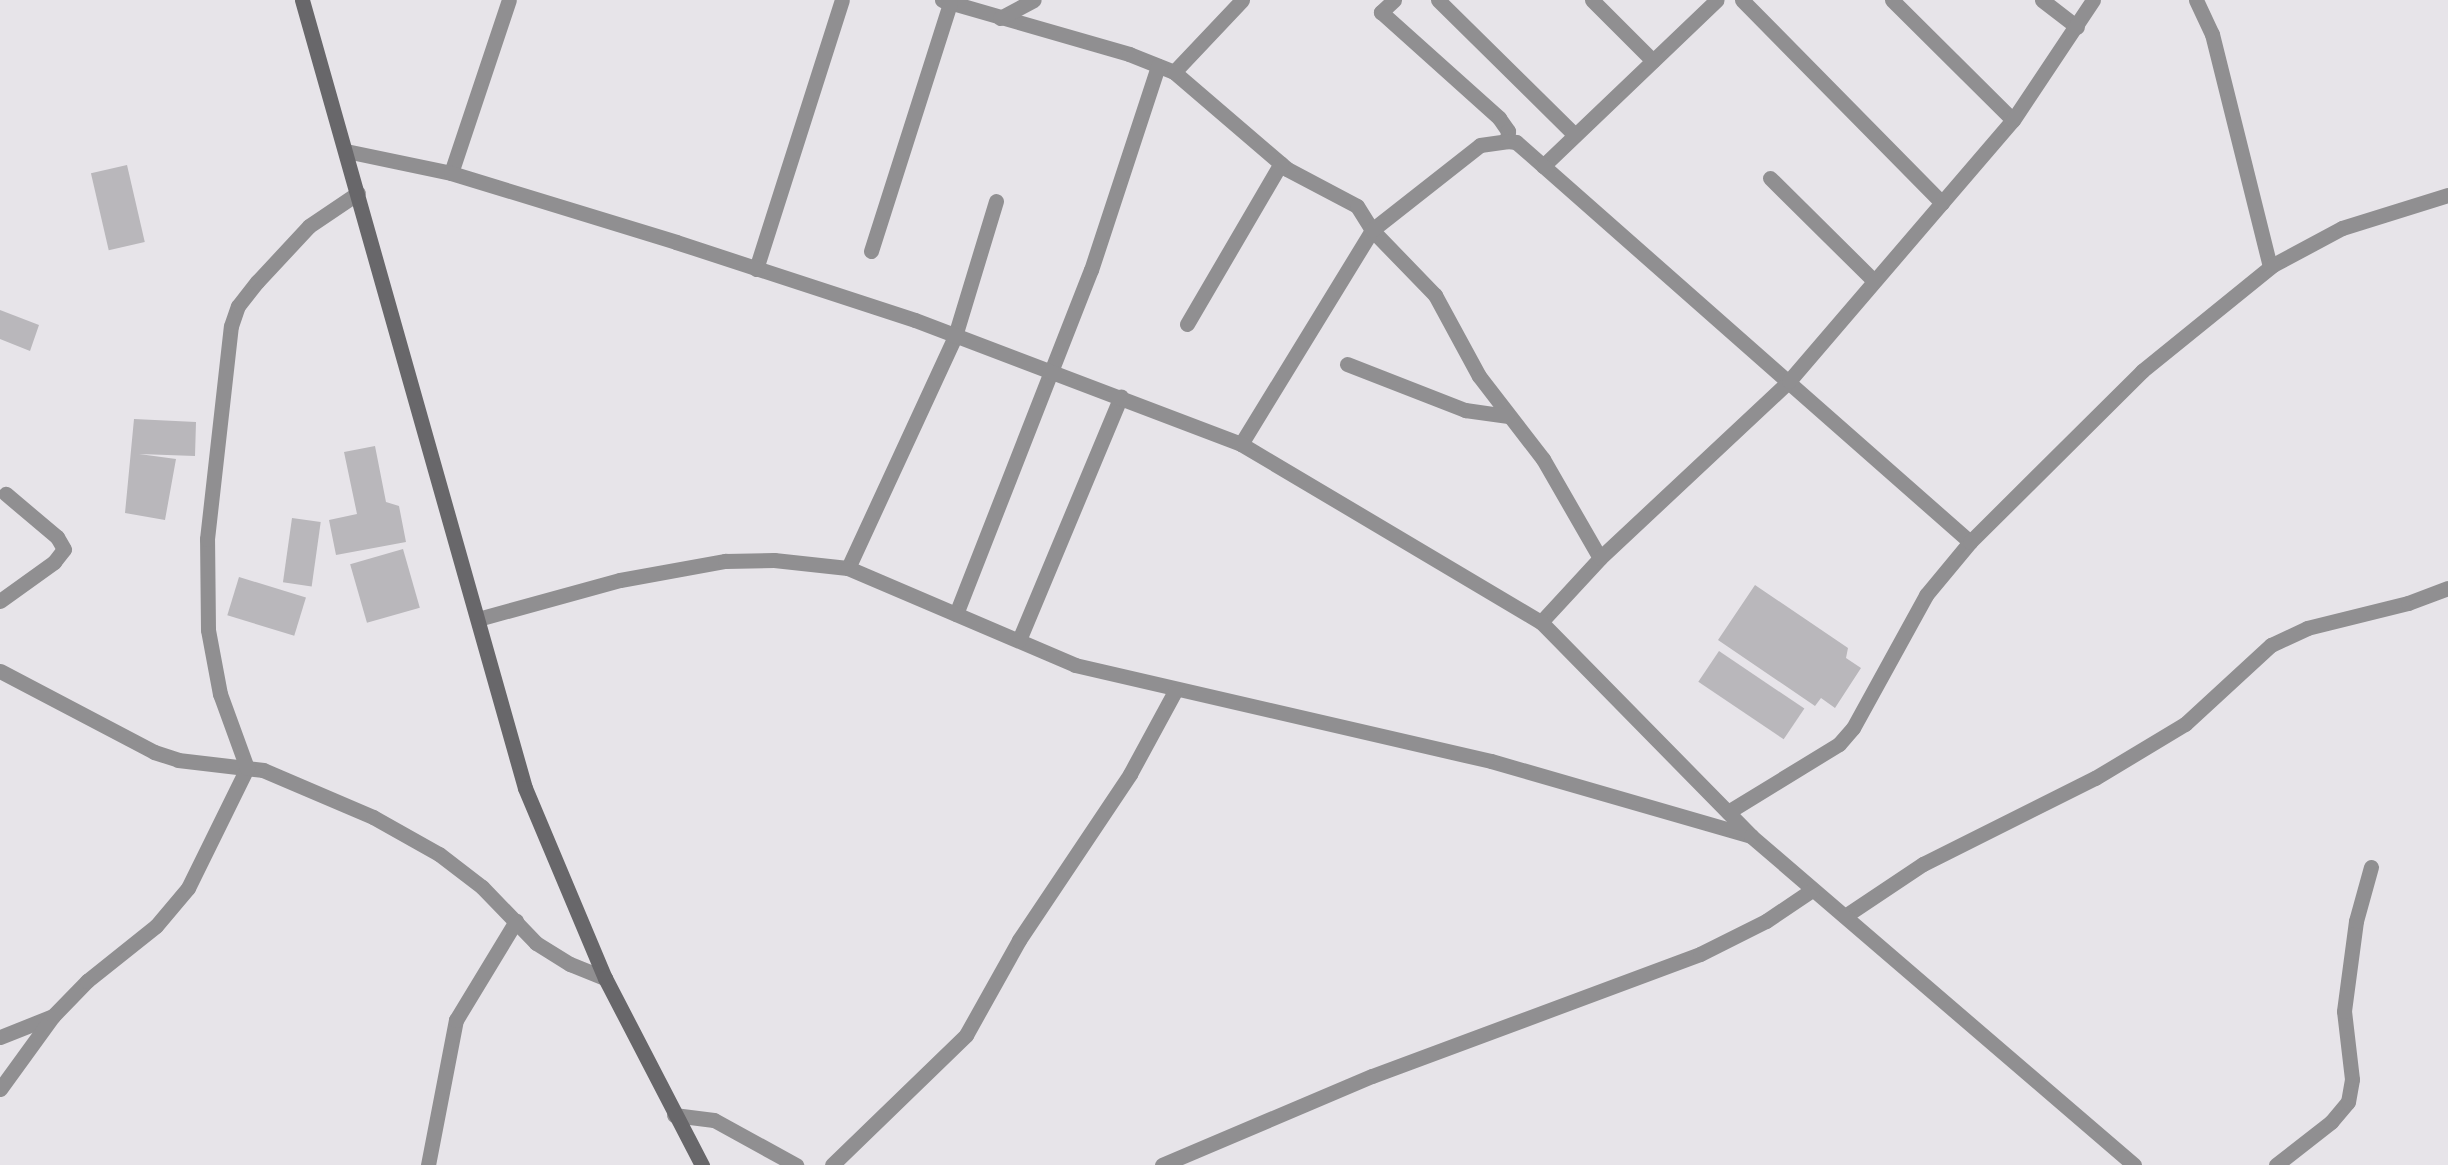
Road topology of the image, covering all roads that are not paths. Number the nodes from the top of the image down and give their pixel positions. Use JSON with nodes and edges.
{"nodes":[{"id":1,"x":302,"y":0,"type":"edge"},
{"id":2,"x":508,"y":0,"type":"edge"},
{"id":3,"x":842,"y":0,"type":"edge"},
{"id":4,"x":1034,"y":0,"type":"edge"},
{"id":5,"x":1242,"y":0,"type":"edge"},
{"id":6,"x":1394,"y":0,"type":"edge"},
{"id":7,"x":1438,"y":0,"type":"edge"},
{"id":8,"x":1592,"y":0,"type":"edge"},
{"id":9,"x":1717,"y":0,"type":"edge"},
{"id":10,"x":1742,"y":0,"type":"edge"},
{"id":11,"x":1892,"y":0,"type":"edge"},
{"id":12,"x":2042,"y":0,"type":"edge"},
{"id":13,"x":2093,"y":0,"type":"edge"},
{"id":14,"x":2196,"y":0,"type":"edge"},
{"id":15,"x":946,"y":1,"type":"edge"},
{"id":16,"x":1000,"y":18,"type":"junction"},
{"id":17,"x":2077,"y":27,"type":"junction"},
{"id":18,"x":1653,"y":61,"type":"junction"},
{"id":19,"x":1158,"y":66,"type":"junction"},
{"id":20,"x":1174,"y":72,"type":"junction"},
{"id":21,"x":2013,"y":120,"type":"junction"},
{"id":22,"x":1575,"y":135,"type":"junction"},
{"id":23,"x":1507,"y":141,"type":"junction"},
{"id":24,"x":346,"y":151,"type":"junction"},
{"id":25,"x":1281,"y":163,"type":"junction"},
{"id":26,"x":1543,"y":166,"type":"junction"},
{"id":27,"x":451,"y":173,"type":"junction"},
{"id":28,"x":1770,"y":178,"type":"dead end"},
{"id":29,"x":358,"y":193,"type":"junction"},
{"id":30,"x":2448,"y":195,"type":"edge"},
{"id":31,"x":996,"y":201,"type":"dead end"},
{"id":32,"x":1942,"y":203,"type":"junction"},
{"id":33,"x":1372,"y":230,"type":"junction"},
{"id":34,"x":871,"y":251,"type":"dead end"},
{"id":35,"x":2270,"y":267,"type":"junction"},
{"id":36,"x":756,"y":269,"type":"junction"},
{"id":37,"x":1873,"y":280,"type":"junction"},
{"id":38,"x":1187,"y":324,"type":"dead end"},
{"id":39,"x":955,"y":336,"type":"junction"},
{"id":40,"x":1347,"y":364,"type":"dead end"},
{"id":41,"x":1052,"y":370,"type":"junction"},
{"id":42,"x":1789,"y":381,"type":"junction"},
{"id":43,"x":1121,"y":396,"type":"junction"},
{"id":44,"x":1507,"y":416,"type":"junction"},
{"id":45,"x":1241,"y":444,"type":"junction"},
{"id":46,"x":6,"y":494,"type":"dead end"},
{"id":47,"x":1970,"y":542,"type":"junction"},
{"id":48,"x":1600,"y":558,"type":"junction"},
{"id":49,"x":848,"y":568,"type":"junction"},
{"id":50,"x":2448,"y":588,"type":"edge"},
{"id":51,"x":0,"y":601,"type":"edge"},
{"id":52,"x":956,"y":614,"type":"junction"},
{"id":53,"x":478,"y":619,"type":"junction"},
{"id":54,"x":1541,"y":622,"type":"junction"},
{"id":55,"x":1019,"y":640,"type":"junction"},
{"id":56,"x":0,"y":671,"type":"edge"},
{"id":57,"x":1176,"y":691,"type":"junction"},
{"id":58,"x":247,"y":768,"type":"junction"},
{"id":59,"x":1728,"y":812,"type":"junction"},
{"id":60,"x":1751,"y":836,"type":"junction"},
{"id":61,"x":2371,"y":867,"type":"dead end"},
{"id":62,"x":1812,"y":890,"type":"junction"},
{"id":63,"x":1845,"y":916,"type":"junction"},
{"id":64,"x":516,"y":921,"type":"junction"},
{"id":65,"x":605,"y":978,"type":"junction"},
{"id":66,"x":52,"y":1016,"type":"junction"},
{"id":67,"x":0,"y":1037,"type":"edge"},
{"id":68,"x":0,"y":1089,"type":"edge"},
{"id":69,"x":674,"y":1115,"type":"junction"},
{"id":70,"x":428,"y":1165,"type":"edge"},
{"id":71,"x":702,"y":1165,"type":"edge"},
{"id":72,"x":796,"y":1165,"type":"edge"},
{"id":73,"x":832,"y":1165,"type":"edge"},
{"id":74,"x":1162,"y":1165,"type":"edge"},
{"id":75,"x":2134,"y":1165,"type":"edge"},
{"id":76,"x":2276,"y":1165,"type":"edge"}],
"edges":[{"from":1,"to":24,"type":"main road"},
{"from":2,"to":27,"type":"street"},
{"from":3,"to":36,"type":"street"},
{"from":4,"to":16,"type":"street"},
{"from":5,"to":20,"type":"street"},
{"from":6,"to":23,"type":"street"},
{"from":7,"to":22,"type":"street"},
{"from":8,"to":18,"type":"street"},
{"from":9,"to":18,"type":"street"},
{"from":10,"to":32,"type":"street"},
{"from":11,"to":21,"type":"street"},
{"from":12,"to":17,"type":"street"},
{"from":13,"to":17,"type":"street"},
{"from":14,"to":35,"type":"street"},
{"from":15,"to":16,"type":"street"},
{"from":15,"to":34,"type":"street"},
{"from":16,"to":19,"type":"street"},
{"from":17,"to":21,"type":"street"},
{"from":18,"to":22,"type":"street"},
{"from":19,"to":20,"type":"street"},
{"from":19,"to":41,"type":"street"},
{"from":20,"to":25,"type":"street"},
{"from":21,"to":32,"type":"street"},
{"from":22,"to":26,"type":"street"},
{"from":23,"to":26,"type":"street"},
{"from":23,"to":33,"type":"street"},
{"from":24,"to":27,"type":"street"},
{"from":24,"to":29,"type":"main road"},
{"from":25,"to":33,"type":"street"},
{"from":25,"to":38,"type":"street"},
{"from":26,"to":42,"type":"street"},
{"from":27,"to":36,"type":"street"},
{"from":28,"to":37,"type":"street"},
{"from":29,"to":53,"type":"main road"},
{"from":29,"to":58,"type":"street"},
{"from":30,"to":35,"type":"street"},
{"from":31,"to":39,"type":"street"},
{"from":32,"to":37,"type":"street"},
{"from":33,"to":44,"type":"street"},
{"from":33,"to":45,"type":"street"},
{"from":35,"to":47,"type":"street"},
{"from":36,"to":39,"type":"street"},
{"from":37,"to":42,"type":"street"},
{"from":39,"to":41,"type":"street"},
{"from":39,"to":49,"type":"street"},
{"from":40,"to":44,"type":"street"},
{"from":41,"to":43,"type":"street"},
{"from":41,"to":52,"type":"street"},
{"from":42,"to":47,"type":"street"},
{"from":42,"to":48,"type":"street"},
{"from":43,"to":45,"type":"street"},
{"from":43,"to":55,"type":"street"},
{"from":44,"to":48,"type":"street"},
{"from":45,"to":54,"type":"street"},
{"from":46,"to":51,"type":"street"},
{"from":47,"to":59,"type":"street"},
{"from":48,"to":54,"type":"street"},
{"from":49,"to":52,"type":"street"},
{"from":49,"to":53,"type":"street"},
{"from":50,"to":63,"type":"street"},
{"from":52,"to":55,"type":"street"},
{"from":53,"to":65,"type":"main road"},
{"from":54,"to":59,"type":"street"},
{"from":55,"to":57,"type":"street"},
{"from":56,"to":58,"type":"street"},
{"from":57,"to":60,"type":"street"},
{"from":57,"to":73,"type":"street"},
{"from":58,"to":64,"type":"street"},
{"from":58,"to":66,"type":"street"},
{"from":59,"to":60,"type":"street"},
{"from":60,"to":62,"type":"street"},
{"from":61,"to":76,"type":"street"},
{"from":62,"to":63,"type":"street"},
{"from":62,"to":74,"type":"street"},
{"from":63,"to":75,"type":"street"},
{"from":64,"to":65,"type":"street"},
{"from":64,"to":70,"type":"street"},
{"from":65,"to":69,"type":"main road"},
{"from":66,"to":67,"type":"street"},
{"from":66,"to":68,"type":"street"},
{"from":69,"to":71,"type":"main road"},
{"from":69,"to":72,"type":"street"}]}
